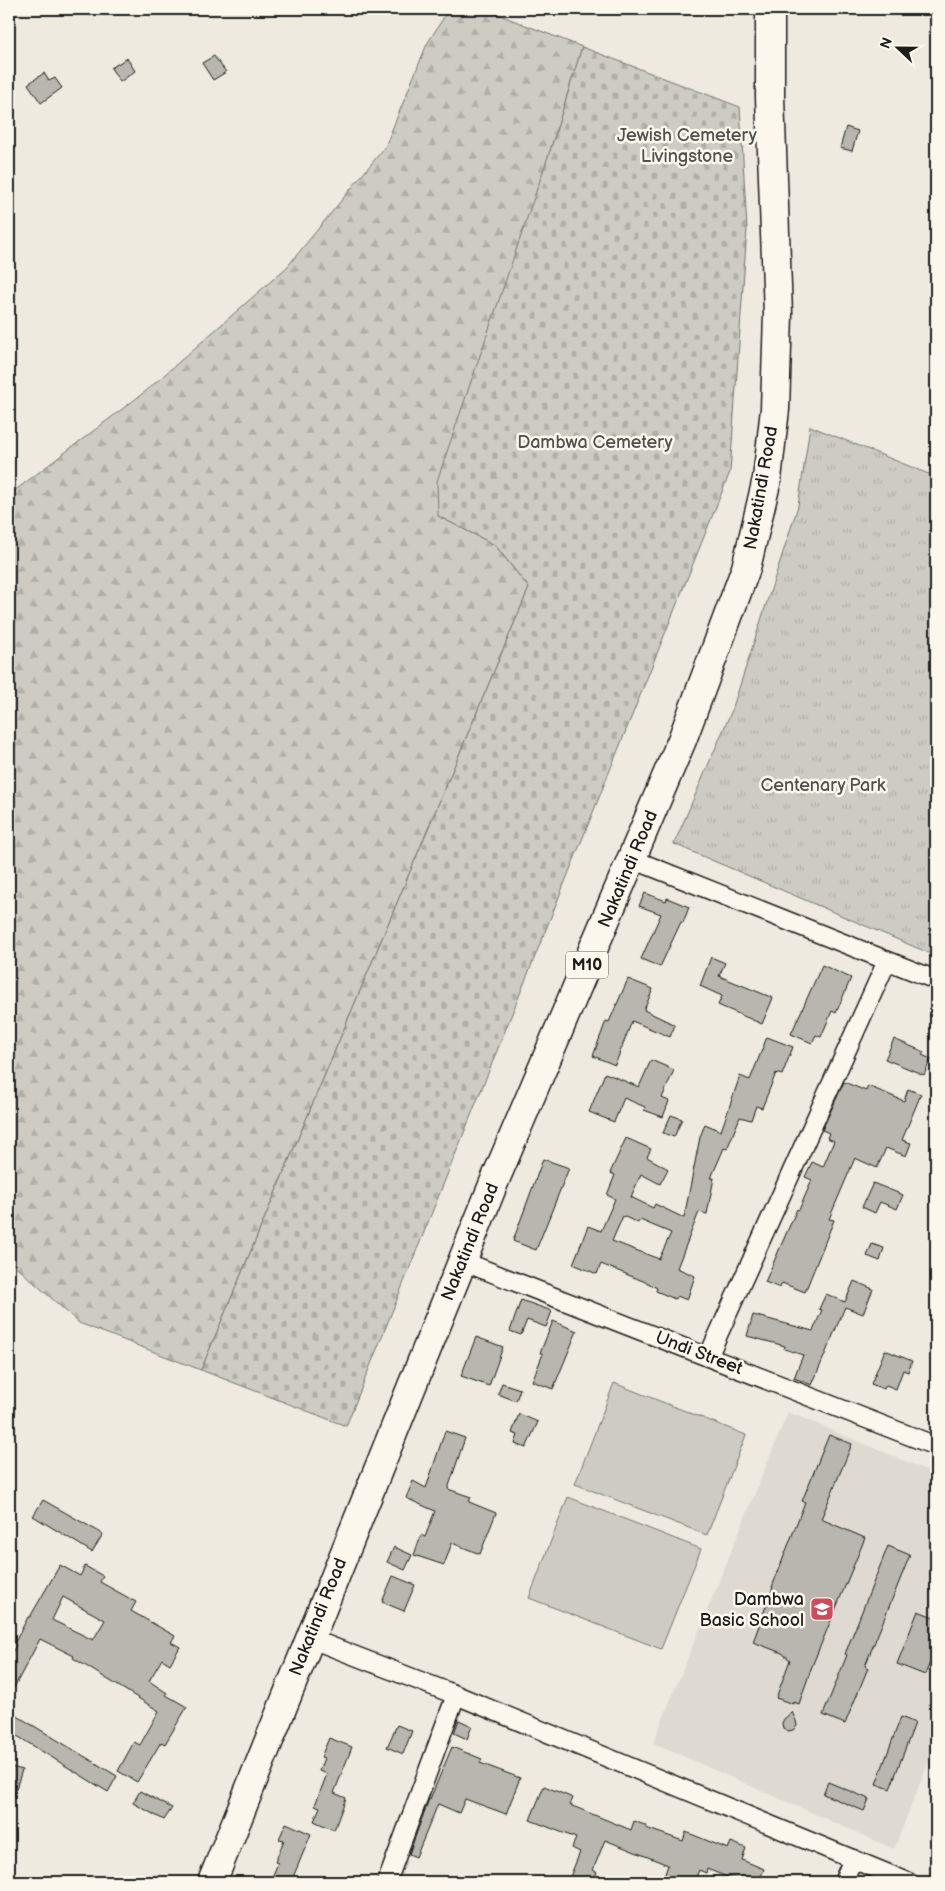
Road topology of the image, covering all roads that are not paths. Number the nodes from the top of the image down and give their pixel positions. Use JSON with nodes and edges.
{"nodes":[{"id":1,"x":770,"y":9,"type":"edge"},
{"id":2,"x":632,"y":860,"type":"junction"},
{"id":3,"x":887,"y":960,"type":"junction"},
{"id":4,"x":936,"y":980,"type":"edge"},
{"id":5,"x":462,"y":1261,"type":"junction"},
{"id":6,"x":708,"y":1356,"type":"junction"},
{"id":7,"x":935,"y":1441,"type":"edge"},
{"id":8,"x":309,"y":1638,"type":"junction"},
{"id":9,"x":456,"y":1696,"type":"junction"},
{"id":10,"x":853,"y":1859,"type":"junction"},
{"id":11,"x":212,"y":1882,"type":"edge"},
{"id":12,"x":386,"y":1882,"type":"edge"},
{"id":13,"x":843,"y":1882,"type":"edge"},
{"id":14,"x":908,"y":1882,"type":"edge"}],
"edges":[{"from":1,"to":2,"type":"highway","name":"Nakatindi Road","number":"M10"},
{"from":2,"to":3,"type":"street"},
{"from":2,"to":5,"type":"highway","name":"Nakatindi Road","number":"M10"},
{"from":3,"to":4,"type":"street"},
{"from":3,"to":6,"type":"street"},
{"from":5,"to":6,"type":"street","name":"Undi Street"},
{"from":5,"to":8,"type":"highway","name":"Nakatindi Road","number":"M10"},
{"from":6,"to":7,"type":"street","name":"Undi Street"},
{"from":8,"to":9,"type":"street"},
{"from":8,"to":11,"type":"highway","name":"Nakatindi Road","number":"M10"},
{"from":9,"to":10,"type":"street"},
{"from":9,"to":12,"type":"street"},
{"from":10,"to":13,"type":"street"},
{"from":10,"to":14,"type":"street"}]}
